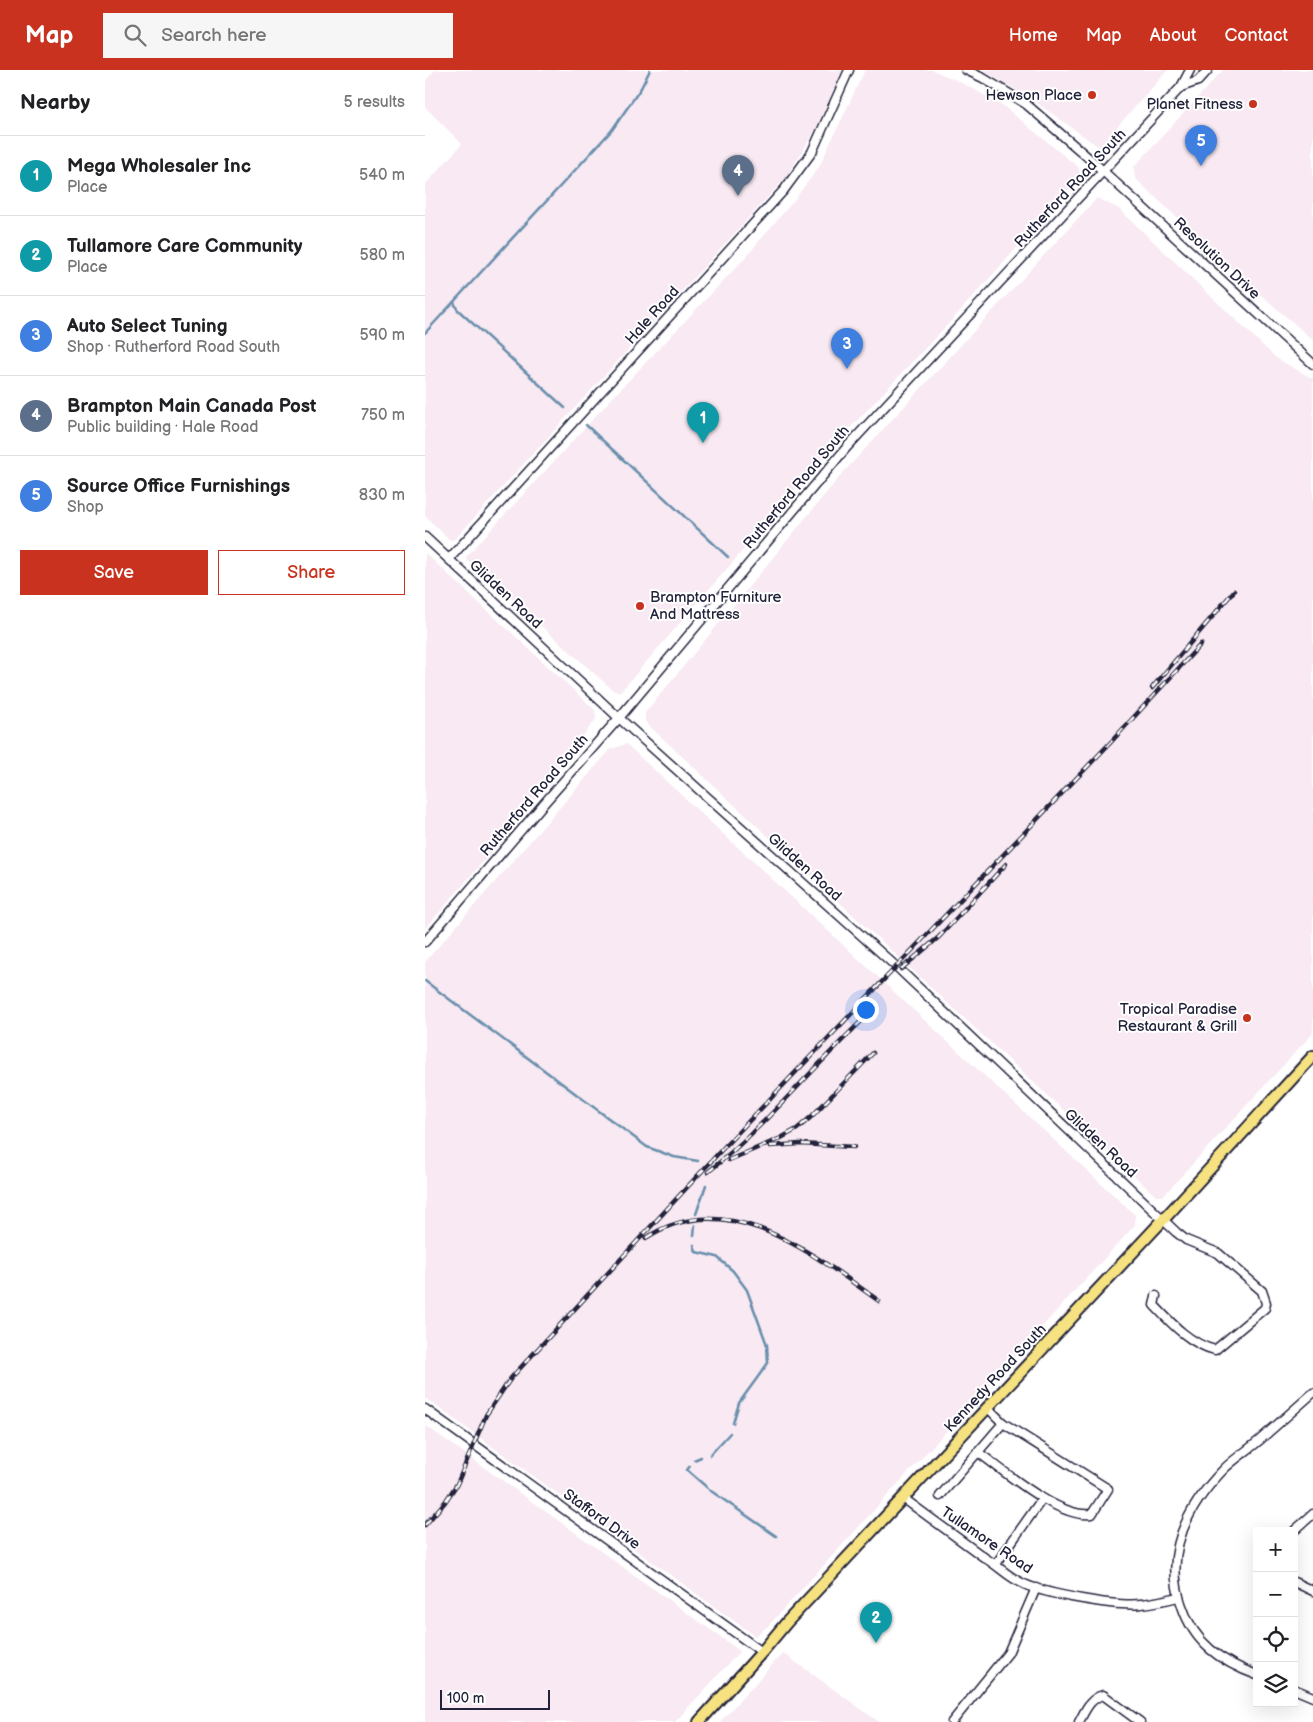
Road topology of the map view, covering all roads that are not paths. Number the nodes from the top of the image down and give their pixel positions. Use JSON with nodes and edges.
{"nodes":[{"id":1,"x":849,"y":70,"type":"edge"},
{"id":2,"x":966,"y":70,"type":"edge"},
{"id":3,"x":1190,"y":70,"type":"edge"},
{"id":4,"x":1208,"y":70,"type":"edge"},
{"id":5,"x":1181,"y":87,"type":"junction"},
{"id":6,"x":1104,"y":170,"type":"junction"},
{"id":7,"x":1313,"y":364,"type":"edge"},
{"id":8,"x":425,"y":537,"type":"edge"},
{"id":9,"x":449,"y":559,"type":"junction"},
{"id":10,"x":619,"y":718,"type":"junction"},
{"id":11,"x":425,"y":942,"type":"edge"},
{"id":12,"x":1313,"y":1056,"type":"edge"},
{"id":13,"x":1163,"y":1220,"type":"junction"},
{"id":14,"x":1156,"y":1296,"type":"dead end"},
{"id":15,"x":1313,"y":1393,"type":"edge"},
{"id":16,"x":988,"y":1408,"type":"junction"},
{"id":17,"x":425,"y":1409,"type":"edge"},
{"id":18,"x":1003,"y":1423,"type":"junction"},
{"id":19,"x":979,"y":1452,"type":"junction"},
{"id":20,"x":940,"y":1496,"type":"dead end"},
{"id":21,"x":903,"y":1498,"type":"junction"},
{"id":22,"x":1042,"y":1500,"type":"junction"},
{"id":23,"x":1313,"y":1514,"type":"edge"},
{"id":24,"x":1298,"y":1528,"type":"edge"},
{"id":25,"x":996,"y":1564,"type":"junction"},
{"id":26,"x":1298,"y":1584,"type":"edge"},
{"id":27,"x":1036,"y":1588,"type":"junction"},
{"id":28,"x":1313,"y":1591,"type":"edge"},
{"id":29,"x":1179,"y":1597,"type":"junction"},
{"id":30,"x":762,"y":1652,"type":"junction"},
{"id":31,"x":1253,"y":1673,"type":"edge"},
{"id":32,"x":1298,"y":1691,"type":"edge"},
{"id":33,"x":1313,"y":1697,"type":"edge"},
{"id":34,"x":955,"y":1719,"type":"edge"},
{"id":35,"x":699,"y":1722,"type":"edge"},
{"id":36,"x":964,"y":1722,"type":"edge"},
{"id":37,"x":1079,"y":1722,"type":"edge"},
{"id":38,"x":1140,"y":1722,"type":"edge"}],
"edges":[{"from":1,"to":9,"type":"street","name":"Hale Road"},
{"from":2,"to":6,"type":"street","name":"Resolution Drive"},
{"from":3,"to":5,"type":"street"},
{"from":4,"to":5,"type":"street","name":"Rutherford Road South"},
{"from":5,"to":6,"type":"street","name":"Rutherford Road South"},
{"from":6,"to":7,"type":"street","name":"Resolution Drive"},
{"from":6,"to":10,"type":"street","name":"Rutherford Road South"},
{"from":8,"to":9,"type":"street","name":"Glidden Road"},
{"from":9,"to":10,"type":"street","name":"Glidden Road"},
{"from":10,"to":11,"type":"street","name":"Rutherford Road South"},
{"from":10,"to":13,"type":"street","name":"Glidden Road"},
{"from":12,"to":13,"type":"main road","name":"Kennedy Road South"},
{"from":13,"to":14,"type":"street","name":"Glidden Road"},
{"from":13,"to":16,"type":"main road","name":"Kennedy Road South"},
{"from":15,"to":29,"type":"street"},
{"from":16,"to":18,"type":"street"},
{"from":16,"to":21,"type":"main road","name":"Kennedy Road South"},
{"from":17,"to":30,"type":"street","name":"Stafford Drive"},
{"from":18,"to":19,"type":"street"},
{"from":18,"to":22,"type":"street"},
{"from":19,"to":20,"type":"street"},
{"from":19,"to":22,"type":"street"},
{"from":21,"to":25,"type":"street","name":"Tullamore Road"},
{"from":21,"to":30,"type":"main road","name":"Kennedy Road South"},
{"from":22,"to":25,"type":"street"},
{"from":23,"to":24,"type":"street"},
{"from":25,"to":27,"type":"street","name":"Tullamore Road"},
{"from":26,"to":28,"type":"street"},
{"from":27,"to":29,"type":"street","name":"Tullamore Road"},
{"from":27,"to":34,"type":"street"},
{"from":29,"to":31,"type":"street"},
{"from":30,"to":35,"type":"main road","name":"Kennedy Road South"},
{"from":32,"to":33,"type":"street"},
{"from":34,"to":36,"type":"street"},
{"from":37,"to":38,"type":"street"}]}
